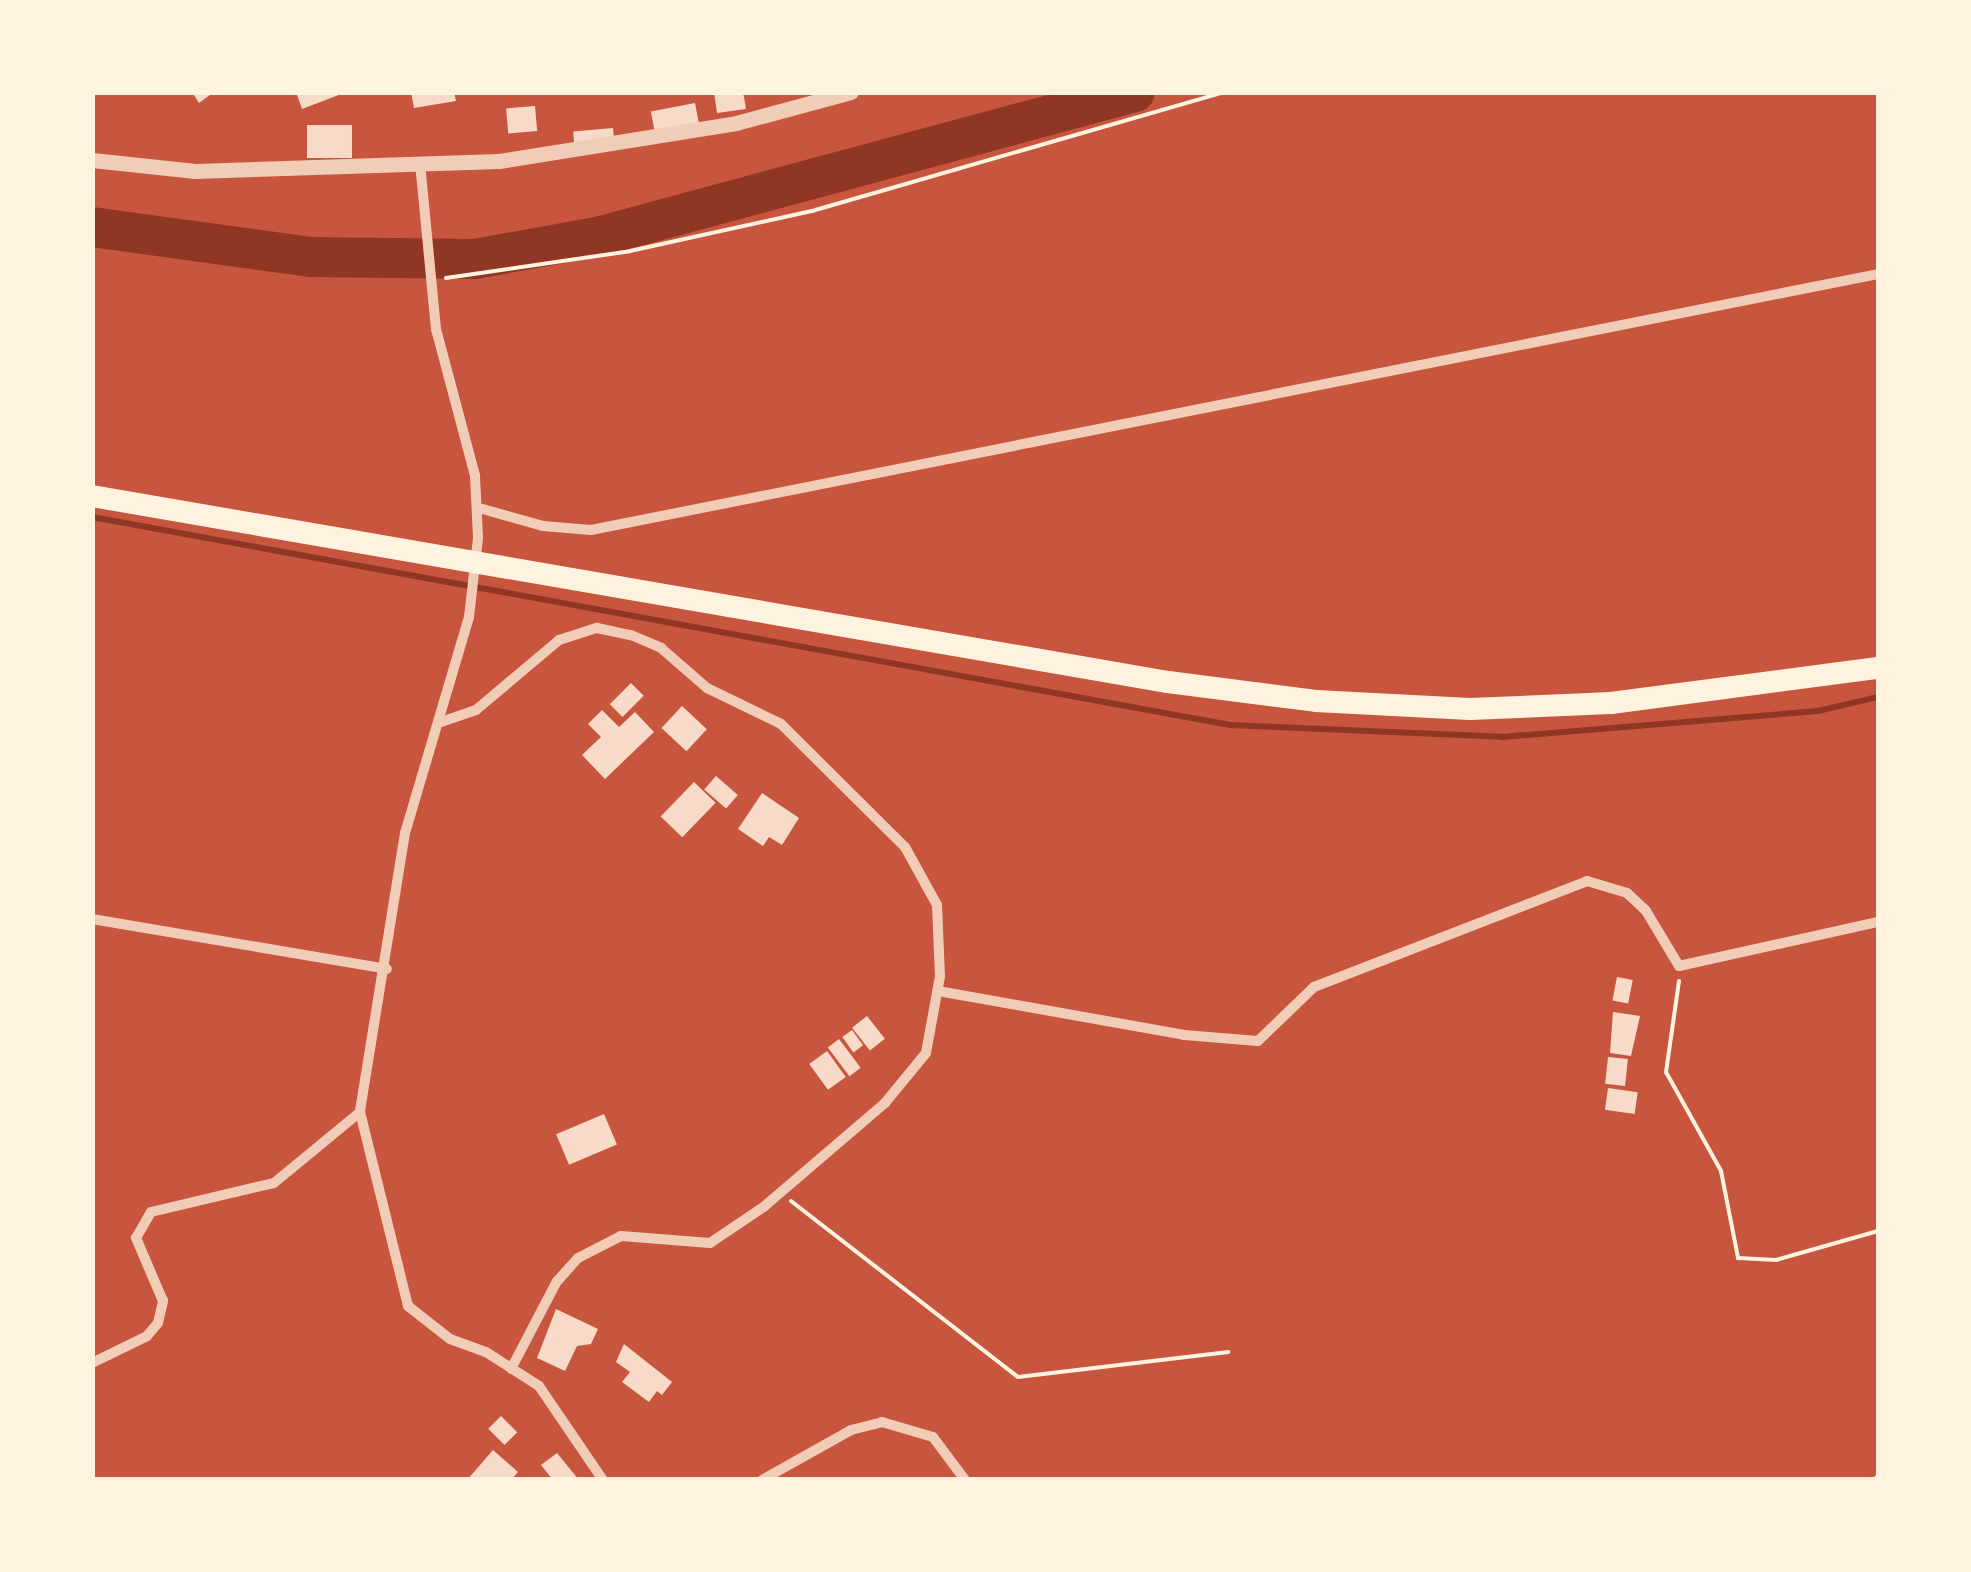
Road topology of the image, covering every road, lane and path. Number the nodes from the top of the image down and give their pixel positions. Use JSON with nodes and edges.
{"nodes":[{"id":1,"x":851,"y":92,"type":"edge"},
{"id":2,"x":1223,"y":92,"type":"edge"},
{"id":3,"x":92,"y":160,"type":"edge"},
{"id":4,"x":420,"y":163,"type":"junction"},
{"id":5,"x":1878,"y":274,"type":"edge"},
{"id":6,"x":431,"y":280,"type":"junction"},
{"id":7,"x":92,"y":496,"type":"edge"},
{"id":8,"x":479,"y":508,"type":"junction"},
{"id":9,"x":475,"y":564,"type":"junction"},
{"id":10,"x":1878,"y":668,"type":"edge"},
{"id":11,"x":441,"y":722,"type":"junction"},
{"id":12,"x":92,"y":919,"type":"edge"},
{"id":13,"x":1878,"y":922,"type":"edge"},
{"id":14,"x":1679,"y":966,"type":"junction"},
{"id":15,"x":387,"y":968,"type":"junction"},
{"id":16,"x":938,"y":991,"type":"junction"},
{"id":17,"x":360,"y":1112,"type":"junction"},
{"id":18,"x":779,"y":1192,"type":"junction"},
{"id":19,"x":1878,"y":1231,"type":"edge"},
{"id":20,"x":1229,"y":1352,"type":"dead end"},
{"id":21,"x":92,"y":1363,"type":"edge"},
{"id":22,"x":511,"y":1369,"type":"junction"},
{"id":23,"x":603,"y":1480,"type":"edge"},
{"id":24,"x":762,"y":1480,"type":"edge"},
{"id":25,"x":964,"y":1480,"type":"edge"}],
"edges":[{"from":1,"to":4,"type":"street"},
{"from":2,"to":6,"type":"path"},
{"from":3,"to":4,"type":"street"},
{"from":4,"to":6,"type":"street"},
{"from":5,"to":8,"type":"street"},
{"from":6,"to":8,"type":"street"},
{"from":7,"to":9,"type":"highway"},
{"from":8,"to":9,"type":"street"},
{"from":9,"to":10,"type":"highway"},
{"from":9,"to":11,"type":"street"},
{"from":11,"to":15,"type":"street"},
{"from":11,"to":16,"type":"street"},
{"from":12,"to":15,"type":"street"},
{"from":13,"to":14,"type":"street"},
{"from":14,"to":16,"type":"street"},
{"from":14,"to":19,"type":"path"},
{"from":15,"to":17,"type":"street"},
{"from":16,"to":18,"type":"street"},
{"from":17,"to":21,"type":"street"},
{"from":17,"to":22,"type":"street"},
{"from":18,"to":20,"type":"path"},
{"from":18,"to":22,"type":"street"},
{"from":22,"to":23,"type":"street"},
{"from":24,"to":25,"type":"street"}]}
